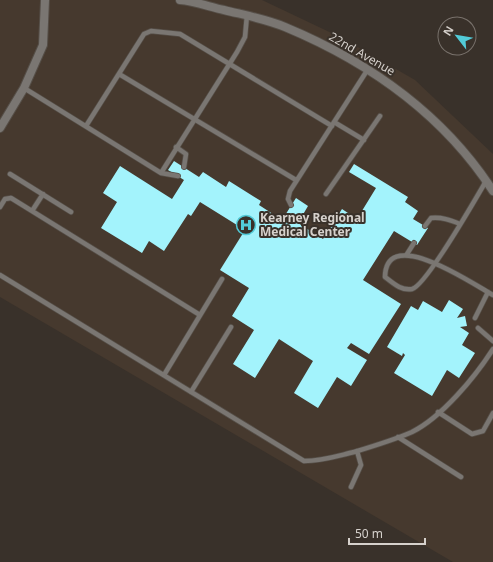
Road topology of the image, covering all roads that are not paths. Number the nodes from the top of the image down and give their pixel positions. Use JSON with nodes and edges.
{"nodes":[{"id":1,"x":45,"y":0,"type":"edge"},
{"id":2,"x":180,"y":0,"type":"edge"},
{"id":3,"x":247,"y":16,"type":"junction"},
{"id":4,"x":229,"y":63,"type":"junction"},
{"id":5,"x":368,"y":69,"type":"junction"},
{"id":6,"x":119,"y":74,"type":"junction"},
{"id":7,"x":24,"y":88,"type":"junction"},
{"id":8,"x":380,"y":116,"type":"dead end"},
{"id":9,"x":195,"y":119,"type":"junction"},
{"id":10,"x":333,"y":124,"type":"junction"},
{"id":11,"x":86,"y":126,"type":"junction"},
{"id":12,"x":0,"y":128,"type":"edge"},
{"id":13,"x":364,"y":140,"type":"junction"},
{"id":14,"x":176,"y":147,"type":"junction"},
{"id":15,"x":184,"y":167,"type":"dead end"},
{"id":16,"x":161,"y":173,"type":"junction"},
{"id":17,"x":10,"y":174,"type":"dead end"},
{"id":18,"x":178,"y":176,"type":"dead end"},
{"id":19,"x":296,"y":180,"type":"junction"},
{"id":20,"x":486,"y":181,"type":"junction"},
{"id":21,"x":493,"y":191,"type":"edge"},
{"id":22,"x":43,"y":194,"type":"junction"},
{"id":23,"x":326,"y":194,"type":"dead end"},
{"id":24,"x":292,"y":205,"type":"dead end"},
{"id":25,"x":0,"y":207,"type":"edge"},
{"id":26,"x":32,"y":211,"type":"junction"},
{"id":27,"x":71,"y":212,"type":"dead end"},
{"id":28,"x":460,"y":224,"type":"junction"},
{"id":29,"x":425,"y":226,"type":"dead end"},
{"id":30,"x":414,"y":243,"type":"dead end"},
{"id":31,"x":407,"y":254,"type":"junction"},
{"id":32,"x":436,"y":262,"type":"junction"},
{"id":33,"x":0,"y":275,"type":"edge"},
{"id":34,"x":222,"y":280,"type":"dead end"},
{"id":35,"x":488,"y":292,"type":"junction"},
{"id":36,"x":493,"y":295,"type":"edge"},
{"id":37,"x":200,"y":315,"type":"junction"},
{"id":38,"x":475,"y":318,"type":"dead end"},
{"id":39,"x":231,"y":327,"type":"dead end"},
{"id":40,"x":478,"y":328,"type":"dead end"},
{"id":41,"x":493,"y":341,"type":"edge"},
{"id":42,"x":493,"y":350,"type":"edge"},
{"id":43,"x":164,"y":374,"type":"junction"},
{"id":44,"x":191,"y":392,"type":"junction"},
{"id":45,"x":438,"y":412,"type":"junction"},
{"id":46,"x":493,"y":413,"type":"edge"},
{"id":47,"x":398,"y":437,"type":"junction"},
{"id":48,"x":358,"y":451,"type":"junction"},
{"id":49,"x":461,"y":477,"type":"dead end"},
{"id":50,"x":350,"y":487,"type":"dead end"}],
"edges":[{"from":1,"to":7,"type":"street"},
{"from":2,"to":3,"type":"street","name":"22nd Avenue"},
{"from":3,"to":4,"type":"lane"},
{"from":3,"to":5,"type":"street","name":"22nd Avenue"},
{"from":4,"to":6,"type":"lane"},
{"from":4,"to":9,"type":"lane"},
{"from":4,"to":10,"type":"lane"},
{"from":5,"to":10,"type":"lane"},
{"from":5,"to":20,"type":"street","name":"22nd Avenue"},
{"from":6,"to":9,"type":"lane"},
{"from":6,"to":11,"type":"lane"},
{"from":7,"to":11,"type":"lane"},
{"from":7,"to":12,"type":"street"},
{"from":8,"to":13,"type":"lane"},
{"from":9,"to":14,"type":"lane"},
{"from":9,"to":19,"type":"lane"},
{"from":10,"to":13,"type":"lane"},
{"from":10,"to":19,"type":"lane"},
{"from":11,"to":16,"type":"lane"},
{"from":13,"to":23,"type":"lane"},
{"from":14,"to":15,"type":"lane"},
{"from":14,"to":16,"type":"lane"},
{"from":16,"to":18,"type":"lane"},
{"from":17,"to":22,"type":"lane"},
{"from":19,"to":24,"type":"lane"},
{"from":20,"to":21,"type":"street","name":"22nd Avenue"},
{"from":20,"to":28,"type":"lane"},
{"from":22,"to":26,"type":"lane"},
{"from":22,"to":27,"type":"lane"},
{"from":25,"to":26,"type":"lane"},
{"from":26,"to":37,"type":"lane"},
{"from":28,"to":29,"type":"lane"},
{"from":28,"to":32,"type":"lane"},
{"from":30,"to":31,"type":"lane"},
{"from":31,"to":32,"type":"lane"},
{"from":31,"to":32,"type":"lane"},
{"from":32,"to":35,"type":"lane"},
{"from":33,"to":43,"type":"lane"},
{"from":34,"to":37,"type":"lane"},
{"from":35,"to":36,"type":"lane"},
{"from":35,"to":38,"type":"lane"},
{"from":37,"to":43,"type":"lane"},
{"from":39,"to":44,"type":"lane"},
{"from":40,"to":41,"type":"lane"},
{"from":42,"to":45,"type":"lane"},
{"from":43,"to":44,"type":"lane"},
{"from":44,"to":48,"type":"lane"},
{"from":45,"to":46,"type":"lane"},
{"from":45,"to":47,"type":"lane"},
{"from":47,"to":48,"type":"lane"},
{"from":47,"to":49,"type":"lane"},
{"from":48,"to":50,"type":"lane"}]}
